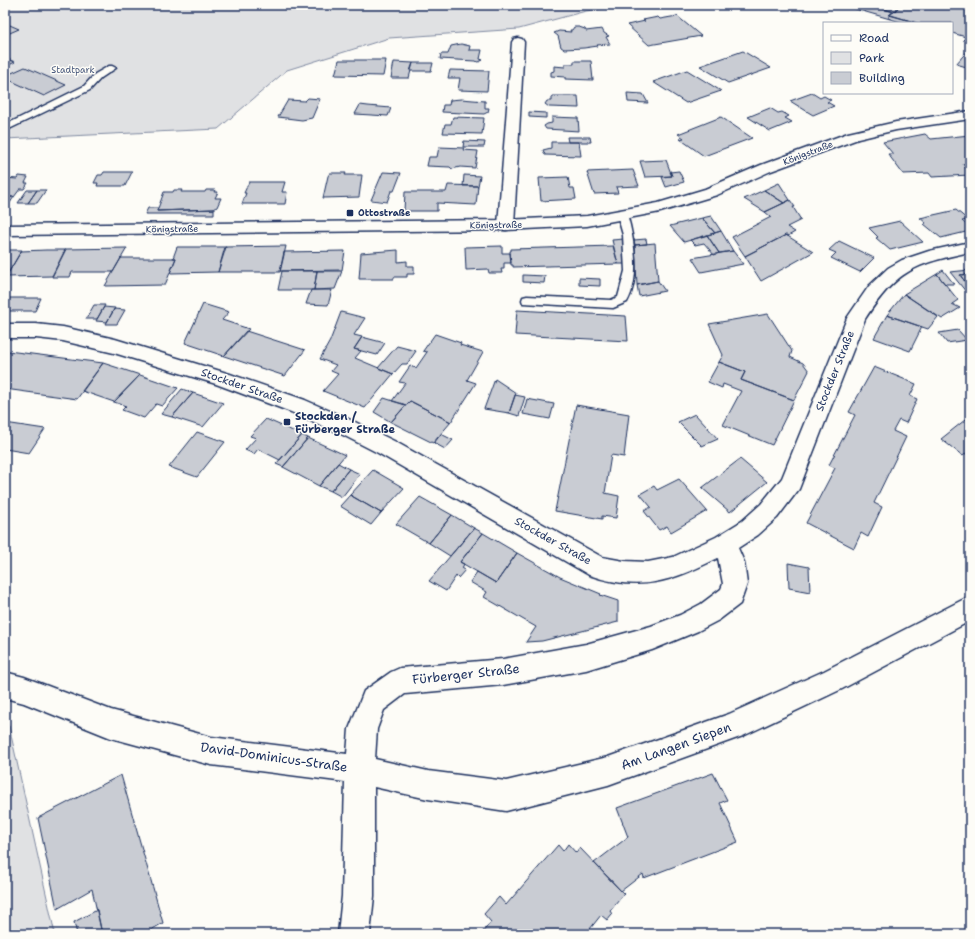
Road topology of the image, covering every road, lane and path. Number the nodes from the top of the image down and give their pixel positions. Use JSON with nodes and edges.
{"nodes":[{"id":1,"x":518,"y":42,"type":"dead end"},
{"id":2,"x":112,"y":68,"type":"dead end"},
{"id":3,"x":970,"y":115,"type":"edge"},
{"id":4,"x":5,"y":128,"type":"edge"},
{"id":5,"x":622,"y":214,"type":"junction"},
{"id":6,"x":506,"y":226,"type":"junction"},
{"id":7,"x":5,"y":230,"type":"edge"},
{"id":8,"x":970,"y":247,"type":"edge"},
{"id":9,"x":528,"y":300,"type":"dead end"},
{"id":10,"x":5,"y":332,"type":"edge"},
{"id":11,"x":724,"y":544,"type":"junction"},
{"id":12,"x":970,"y":608,"type":"edge"},
{"id":13,"x":5,"y":685,"type":"edge"},
{"id":14,"x":360,"y":770,"type":"junction"},
{"id":15,"x":354,"y":934,"type":"edge"}],
"edges":[{"from":1,"to":6,"type":"street"},
{"from":2,"to":4,"type":"lane"},
{"from":3,"to":5,"type":"street","name":"Königstraße"},
{"from":5,"to":6,"type":"street","name":"Königstraße"},
{"from":5,"to":9,"type":"lane"},
{"from":6,"to":7,"type":"street","name":"Königstraße"},
{"from":8,"to":11,"type":"street","name":"Stockder Straße"},
{"from":10,"to":11,"type":"street","name":"Stockder Straße"},
{"from":11,"to":14,"type":"street","name":"Fürberger Straße"},
{"from":12,"to":14,"type":"street","name":"Am Langen Siepen"},
{"from":13,"to":14,"type":"street","name":"David-Dominicus-Straße"},
{"from":14,"to":15,"type":"street","name":"Fürberger Straße"}]}
